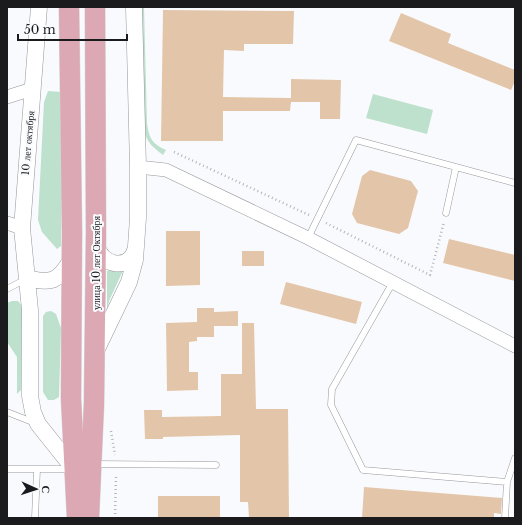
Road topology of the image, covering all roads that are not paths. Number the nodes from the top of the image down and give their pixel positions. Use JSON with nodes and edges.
{"nodes":[{"id":1,"x":39,"y":7,"type":"edge"},
{"id":2,"x":69,"y":7,"type":"edge"},
{"id":3,"x":95,"y":7,"type":"edge"},
{"id":4,"x":134,"y":7,"type":"edge"},
{"id":5,"x":32,"y":89,"type":"junction"},
{"id":6,"x":7,"y":97,"type":"edge"},
{"id":7,"x":138,"y":167,"type":"junction"},
{"id":8,"x":456,"y":167,"type":"junction"},
{"id":9,"x":515,"y":183,"type":"edge"},
{"id":10,"x":446,"y":213,"type":"road end"},
{"id":11,"x":14,"y":226,"type":"edge"},
{"id":12,"x":308,"y":238,"type":"junction"},
{"id":13,"x":96,"y":243,"type":"junction"},
{"id":14,"x":137,"y":244,"type":"junction"},
{"id":15,"x":71,"y":260,"type":"junction"},
{"id":16,"x":27,"y":278,"type":"junction"},
{"id":17,"x":393,"y":282,"type":"junction"},
{"id":18,"x":7,"y":288,"type":"edge"},
{"id":19,"x":515,"y":346,"type":"edge"},
{"id":20,"x":95,"y":353,"type":"junction"},
{"id":21,"x":7,"y":412,"type":"edge"},
{"id":22,"x":38,"y":424,"type":"junction"},
{"id":23,"x":515,"y":458,"type":"edge"},
{"id":24,"x":216,"y":465,"type":"dead end"},
{"id":25,"x":82,"y":467,"type":"junction"},
{"id":26,"x":7,"y":469,"type":"edge"},
{"id":27,"x":37,"y":469,"type":"junction"},
{"id":28,"x":507,"y":482,"type":"junction"},
{"id":29,"x":36,"y":518,"type":"edge"},
{"id":30,"x":76,"y":518,"type":"edge"},
{"id":31,"x":89,"y":518,"type":"edge"},
{"id":32,"x":505,"y":518,"type":"edge"}],
"edges":[{"from":1,"to":5,"type":"street","name":"10 лет октября"},
{"from":2,"to":15,"type":"main road","name":"улица 10 лет Октября"},
{"from":3,"to":13,"type":"main road","name":"улица 10 лет Октября"},
{"from":4,"to":7,"type":"street"},
{"from":5,"to":6,"type":"street"},
{"from":5,"to":11,"type":"street","name":"10 лет октября"},
{"from":7,"to":12,"type":"street"},
{"from":7,"to":14,"type":"street"},
{"from":8,"to":9,"type":"lane"},
{"from":8,"to":10,"type":"lane"},
{"from":8,"to":12,"type":"lane"},
{"from":11,"to":16,"type":"street","name":"10 лет октября"},
{"from":12,"to":17,"type":"street"},
{"from":13,"to":14,"type":"street"},
{"from":13,"to":20,"type":"main road","name":"улица 10 лет Октября"},
{"from":14,"to":20,"type":"street"},
{"from":15,"to":16,"type":"street"},
{"from":15,"to":25,"type":"main road","name":"улица 10 лет Октября"},
{"from":16,"to":18,"type":"lane"},
{"from":16,"to":22,"type":"street","name":"10 лет октября"},
{"from":17,"to":19,"type":"street"},
{"from":17,"to":28,"type":"lane"},
{"from":20,"to":25,"type":"main road","name":"улица 10 лет Октября"},
{"from":21,"to":22,"type":"lane"},
{"from":22,"to":25,"type":"street"},
{"from":23,"to":28,"type":"lane"},
{"from":24,"to":25,"type":"lane"},
{"from":25,"to":27,"type":"lane"},
{"from":25,"to":30,"type":"main road","name":"улица 10 лет Октября"},
{"from":25,"to":31,"type":"main road","name":"улица 10 лет Октября"},
{"from":26,"to":27,"type":"lane"},
{"from":27,"to":29,"type":"lane"},
{"from":28,"to":32,"type":"lane"}]}
